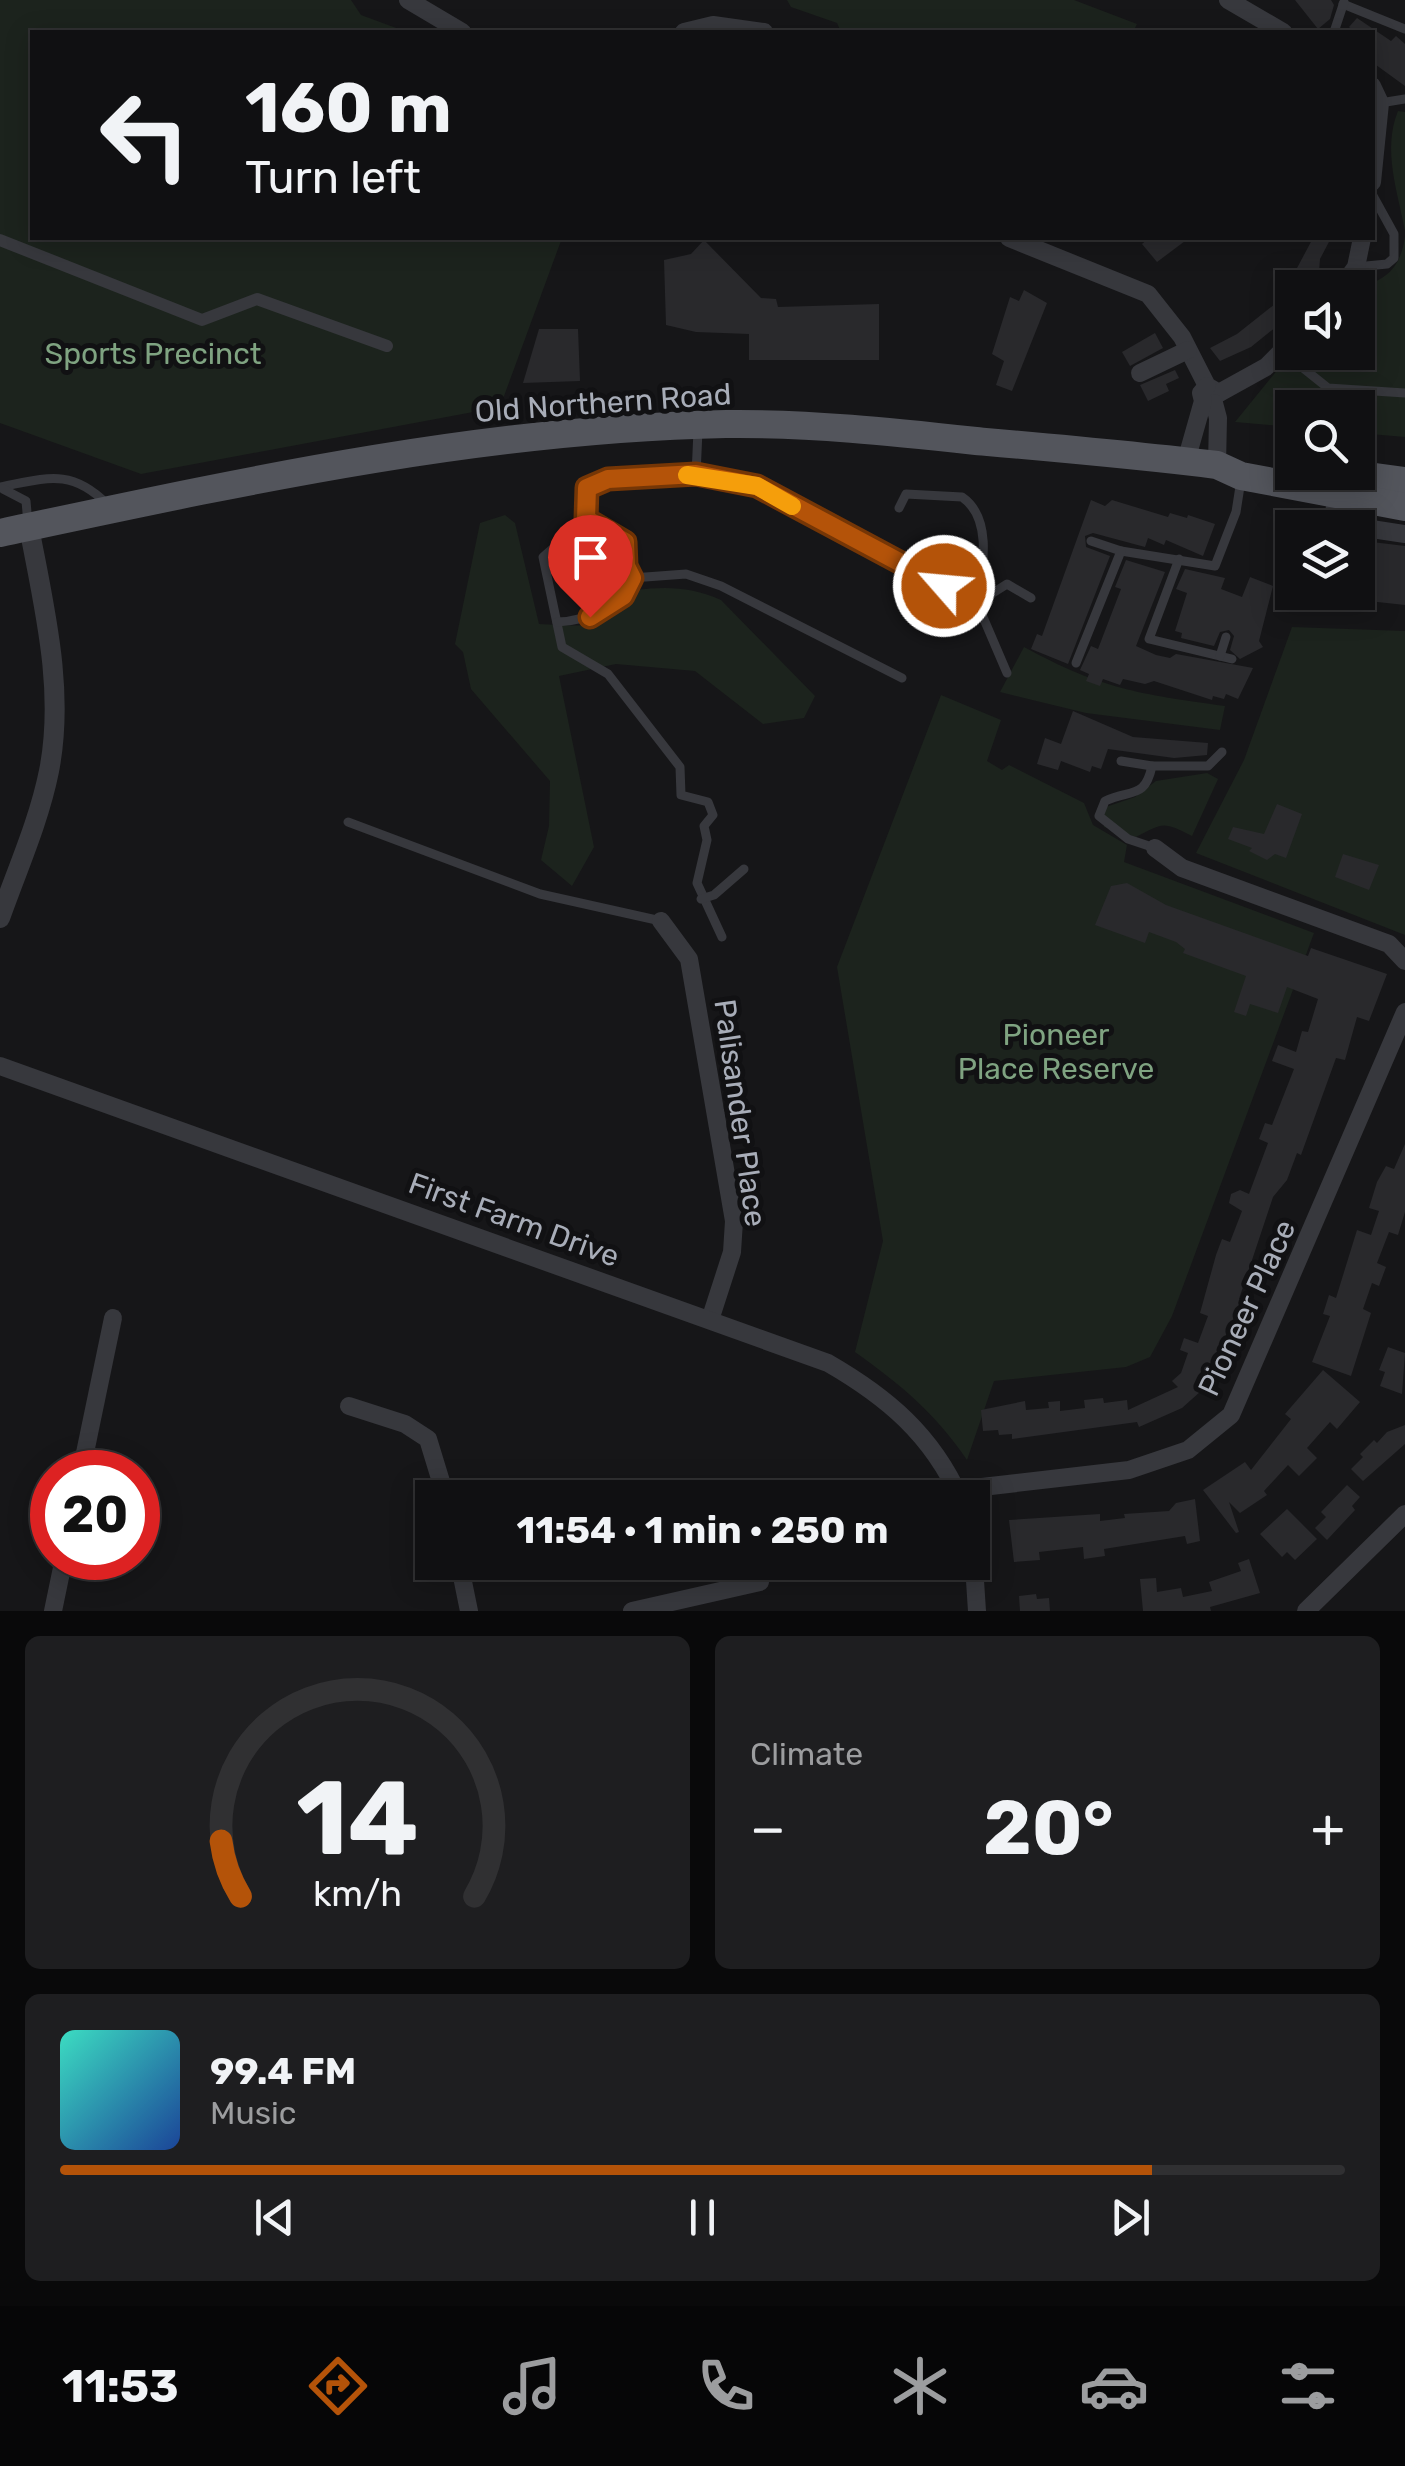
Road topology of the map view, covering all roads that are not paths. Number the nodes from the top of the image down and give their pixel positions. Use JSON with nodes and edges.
{"nodes":[{"id":1,"x":408,"y":0,"type":"edge"},
{"id":2,"x":1228,"y":0,"type":"edge"},
{"id":3,"x":1344,"y":2,"type":"edge"},
{"id":4,"x":1405,"y":29,"type":"edge"},
{"id":5,"x":459,"y":30,"type":"edge"},
{"id":6,"x":692,"y":30,"type":"edge"},
{"id":7,"x":749,"y":30,"type":"edge"},
{"id":8,"x":1280,"y":30,"type":"edge"},
{"id":9,"x":1335,"y":30,"type":"edge"},
{"id":10,"x":1376,"y":95,"type":"edge"},
{"id":11,"x":1405,"y":99,"type":"edge"},
{"id":12,"x":1375,"y":199,"type":"edge"},
{"id":13,"x":0,"y":240,"type":"edge"},
{"id":14,"x":1014,"y":240,"type":"edge"},
{"id":15,"x":1362,"y":240,"type":"edge"},
{"id":16,"x":1356,"y":268,"type":"joint"},
{"id":17,"x":387,"y":346,"type":"dead end"},
{"id":18,"x":1188,"y":350,"type":"junction"},
{"id":19,"x":1275,"y":354,"type":"edge"},
{"id":20,"x":1311,"y":370,"type":"edge"},
{"id":21,"x":1140,"y":372,"type":"dead end"},
{"id":22,"x":1405,"y":393,"type":"edge"},
{"id":23,"x":1211,"y":396,"type":"junction"},
{"id":24,"x":698,"y":425,"type":"junction"},
{"id":25,"x":1186,"y":461,"type":"junction"},
{"id":26,"x":1275,"y":465,"type":"edge"},
{"id":27,"x":1229,"y":470,"type":"junction"},
{"id":28,"x":1405,"y":472,"type":"edge"},
{"id":29,"x":696,"y":474,"type":"junction"},
{"id":30,"x":1275,"y":475,"type":"edge"},
{"id":31,"x":1375,"y":477,"type":"edge"},
{"id":32,"x":1375,"y":482,"type":"edge"},
{"id":33,"x":1405,"y":482,"type":"edge"},
{"id":34,"x":0,"y":487,"type":"edge"},
{"id":35,"x":1359,"y":490,"type":"edge"},
{"id":36,"x":110,"y":507,"type":"junction"},
{"id":37,"x":899,"y":508,"type":"dead end"},
{"id":38,"x":1405,"y":508,"type":"edge"},
{"id":39,"x":586,"y":519,"type":"junction"},
{"id":40,"x":29,"y":527,"type":"junction"},
{"id":41,"x":1375,"y":528,"type":"edge"},
{"id":42,"x":0,"y":533,"type":"edge"},
{"id":43,"x":1405,"y":534,"type":"edge"},
{"id":44,"x":1092,"y":541,"type":"dead end"},
{"id":45,"x":1121,"y":551,"type":"junction"},
{"id":46,"x":1179,"y":559,"type":"junction"},
{"id":47,"x":632,"y":578,"type":"junction"},
{"id":48,"x":1031,"y":598,"type":"dead end"},
{"id":49,"x":977,"y":603,"type":"junction"},
{"id":50,"x":556,"y":622,"type":"junction"},
{"id":51,"x":1226,"y":637,"type":"dead end"},
{"id":52,"x":1220,"y":656,"type":"junction"},
{"id":53,"x":1232,"y":658,"type":"dead end"},
{"id":54,"x":1076,"y":664,"type":"dead end"},
{"id":55,"x":1007,"y":673,"type":"dead end"},
{"id":56,"x":902,"y":678,"type":"dead end"},
{"id":57,"x":1222,"y":752,"type":"dead end"},
{"id":58,"x":1121,"y":760,"type":"dead end"},
{"id":59,"x":1152,"y":766,"type":"junction"},
{"id":60,"x":348,"y":822,"type":"dead end"},
{"id":61,"x":1155,"y":848,"type":"joint"},
{"id":62,"x":744,"y":869,"type":"dead end"},
{"id":63,"x":701,"y":899,"type":"junction"},
{"id":64,"x":0,"y":918,"type":"edge"},
{"id":65,"x":661,"y":921,"type":"joint"},
{"id":66,"x":722,"y":938,"type":"dead end"},
{"id":67,"x":1405,"y":961,"type":"edge"},
{"id":68,"x":1405,"y":1012,"type":"edge"},
{"id":69,"x":0,"y":1066,"type":"edge"},
{"id":70,"x":112,"y":1318,"type":"dead end"},
{"id":71,"x":710,"y":1320,"type":"junction"},
{"id":72,"x":349,"y":1406,"type":"dead end"},
{"id":73,"x":86,"y":1450,"type":"edge"},
{"id":74,"x":441,"y":1480,"type":"edge"},
{"id":75,"x":949,"y":1480,"type":"edge"},
{"id":76,"x":990,"y":1490,"type":"edge"},
{"id":77,"x":1405,"y":1514,"type":"edge"},
{"id":78,"x":59,"y":1580,"type":"edge"},
{"id":79,"x":463,"y":1580,"type":"edge"},
{"id":80,"x":976,"y":1580,"type":"edge"},
{"id":81,"x":760,"y":1582,"type":"dead end"},
{"id":82,"x":52,"y":1611,"type":"edge"},
{"id":83,"x":470,"y":1611,"type":"edge"},
{"id":84,"x":632,"y":1611,"type":"edge"},
{"id":85,"x":978,"y":1611,"type":"edge"},
{"id":86,"x":1306,"y":1611,"type":"edge"}],
"edges":[{"from":1,"to":5,"type":"street"},
{"from":2,"to":8,"type":"street"},
{"from":3,"to":4,"type":"lane"},
{"from":3,"to":9,"type":"lane"},
{"from":6,"to":7,"type":"street"},
{"from":10,"to":11,"type":"lane"},
{"from":12,"to":16,"type":"lane"},
{"from":13,"to":17,"type":"street"},
{"from":14,"to":18,"type":"street"},
{"from":15,"to":16,"type":"street"},
{"from":18,"to":21,"type":"street"},
{"from":18,"to":23,"type":"street"},
{"from":19,"to":23,"type":"street"},
{"from":20,"to":22,"type":"lane"},
{"from":23,"to":25,"type":"street"},
{"from":23,"to":27,"type":"street"},
{"from":24,"to":25,"type":"main road","name":"Old Northern Road"},
{"from":24,"to":29,"type":"lane"},
{"from":24,"to":36,"type":"main road","name":"Old Northern Road"},
{"from":25,"to":27,"type":"main road","name":"Old Northern Road"},
{"from":26,"to":27,"type":"main road","name":"Old Northern Road"},
{"from":27,"to":30,"type":"main road","name":"Old Northern Road"},
{"from":27,"to":46,"type":"lane"},
{"from":28,"to":31,"type":"main road"},
{"from":29,"to":39,"type":"lane"},
{"from":29,"to":49,"type":"lane"},
{"from":32,"to":33,"type":"main road","name":"Old Northern Road"},
{"from":34,"to":36,"type":"lane"},
{"from":34,"to":40,"type":"lane"},
{"from":35,"to":38,"type":"main road","name":"Old Northern Road"},
{"from":36,"to":40,"type":"main road","name":"Old Northern Road"},
{"from":37,"to":49,"type":"lane"},
{"from":39,"to":47,"type":"lane"},
{"from":39,"to":50,"type":"lane"},
{"from":40,"to":42,"type":"main road","name":"Old Northern Road"},
{"from":40,"to":64,"type":"street"},
{"from":41,"to":43,"type":"street"},
{"from":44,"to":45,"type":"lane"},
{"from":45,"to":46,"type":"lane"},
{"from":45,"to":54,"type":"lane"},
{"from":46,"to":52,"type":"lane"},
{"from":47,"to":50,"type":"lane"},
{"from":47,"to":56,"type":"lane"},
{"from":48,"to":49,"type":"lane"},
{"from":49,"to":55,"type":"lane"},
{"from":50,"to":63,"type":"lane"},
{"from":51,"to":52,"type":"lane"},
{"from":52,"to":53,"type":"lane"},
{"from":57,"to":59,"type":"lane"},
{"from":58,"to":59,"type":"lane"},
{"from":59,"to":61,"type":"lane"},
{"from":60,"to":65,"type":"lane"},
{"from":61,"to":67,"type":"street"},
{"from":62,"to":63,"type":"lane"},
{"from":63,"to":66,"type":"lane"},
{"from":65,"to":71,"type":"street","name":"Palisander Place"},
{"from":68,"to":76,"type":"street","name":"Pioneer Place"},
{"from":69,"to":71,"type":"street","name":"First Farm Drive"},
{"from":70,"to":73,"type":"street"},
{"from":71,"to":75,"type":"street","name":"First Farm Drive"},
{"from":72,"to":74,"type":"street"},
{"from":77,"to":86,"type":"street"},
{"from":78,"to":82,"type":"street"},
{"from":79,"to":83,"type":"street"},
{"from":80,"to":85,"type":"street"},
{"from":81,"to":84,"type":"street"}]}
